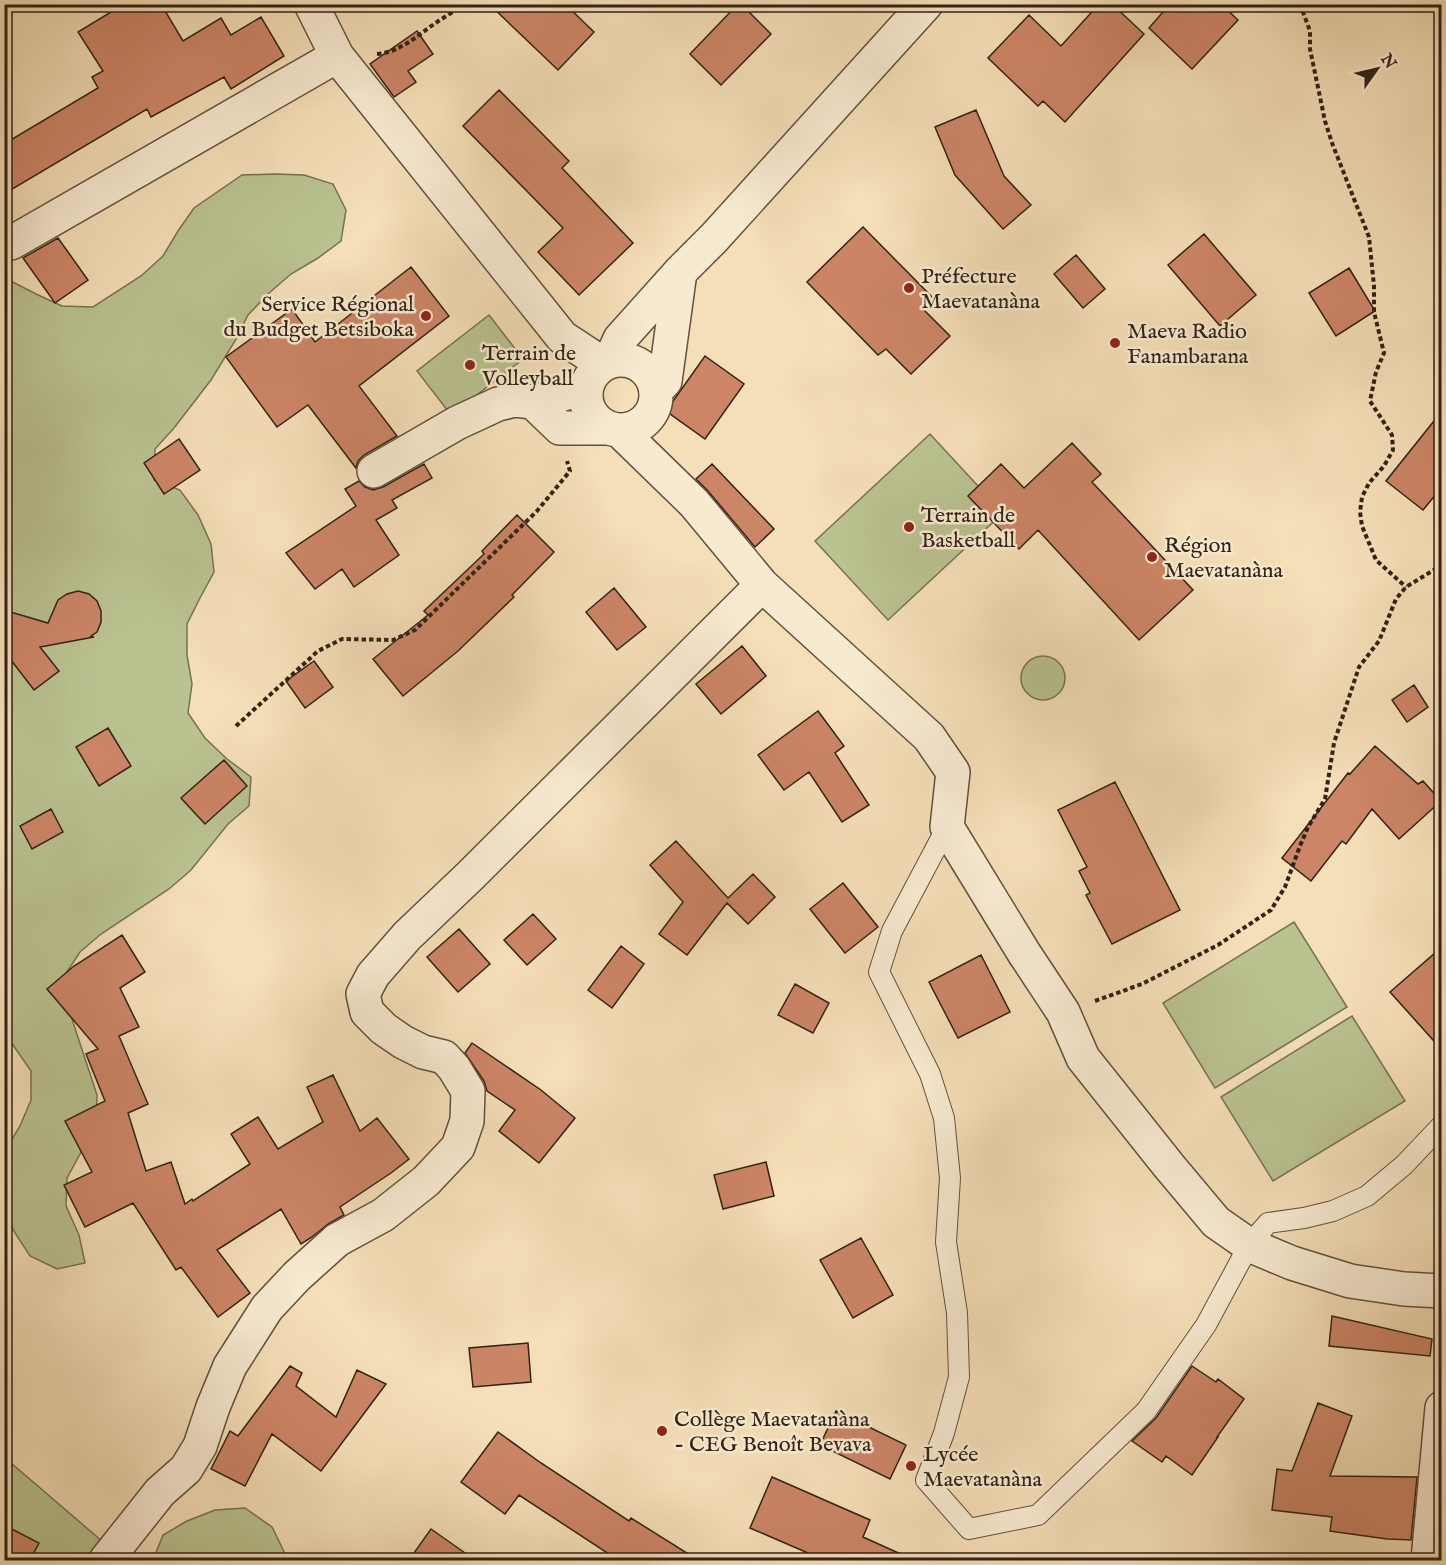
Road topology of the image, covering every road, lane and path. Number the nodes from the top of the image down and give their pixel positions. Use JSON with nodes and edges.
{"nodes":[{"id":1,"x":311,"y":4,"type":"edge"},
{"id":2,"x":464,"y":4,"type":"edge"},
{"id":3,"x":926,"y":4,"type":"edge"},
{"id":4,"x":1300,"y":4,"type":"edge"},
{"id":5,"x":337,"y":56,"type":"junction"},
{"id":6,"x":4,"y":238,"type":"edge"},
{"id":7,"x":680,"y":272,"type":"junction"},
{"id":8,"x":600,"y":371,"type":"junction"},
{"id":9,"x":533,"y":402,"type":"junction"},
{"id":10,"x":654,"y":402,"type":"junction"},
{"id":11,"x":560,"y":428,"type":"junction"},
{"id":12,"x":614,"y":429,"type":"junction"},
{"id":13,"x":374,"y":471,"type":"dead end"},
{"id":14,"x":694,"y":503,"type":"junction"},
{"id":15,"x":1442,"y":565,"type":"edge"},
{"id":16,"x":762,"y":585,"type":"junction"},
{"id":17,"x":1406,"y":587,"type":"junction"},
{"id":18,"x":236,"y":726,"type":"dead end"},
{"id":19,"x":947,"y":827,"type":"junction"},
{"id":20,"x":1063,"y":1012,"type":"junction"},
{"id":21,"x":1442,"y":1125,"type":"edge"},
{"id":22,"x":1249,"y":1245,"type":"junction"},
{"id":23,"x":1442,"y":1291,"type":"edge"},
{"id":24,"x":1442,"y":1408,"type":"edge"},
{"id":25,"x":106,"y":1560,"type":"edge"},
{"id":26,"x":1428,"y":1560,"type":"edge"}],
"edges":[{"from":1,"to":5,"type":"street"},
{"from":2,"to":5,"type":"path"},
{"from":3,"to":7,"type":"street"},
{"from":4,"to":17,"type":"path"},
{"from":5,"to":6,"type":"street"},
{"from":5,"to":8,"type":"street"},
{"from":7,"to":8,"type":"street"},
{"from":7,"to":10,"type":"street"},
{"from":8,"to":9,"type":"street"},
{"from":8,"to":10,"type":"street"},
{"from":8,"to":12,"type":"street"},
{"from":9,"to":11,"type":"street"},
{"from":9,"to":13,"type":"street"},
{"from":10,"to":12,"type":"street"},
{"from":10,"to":14,"type":"street"},
{"from":11,"to":12,"type":"street"},
{"from":11,"to":18,"type":"path"},
{"from":12,"to":14,"type":"street"},
{"from":14,"to":16,"type":"street"},
{"from":15,"to":17,"type":"path"},
{"from":16,"to":19,"type":"street"},
{"from":16,"to":25,"type":"street"},
{"from":17,"to":20,"type":"path"},
{"from":19,"to":20,"type":"street"},
{"from":19,"to":22,"type":"lane"},
{"from":20,"to":22,"type":"street"},
{"from":21,"to":22,"type":"lane"},
{"from":22,"to":23,"type":"street"},
{"from":24,"to":26,"type":"street"}]}
